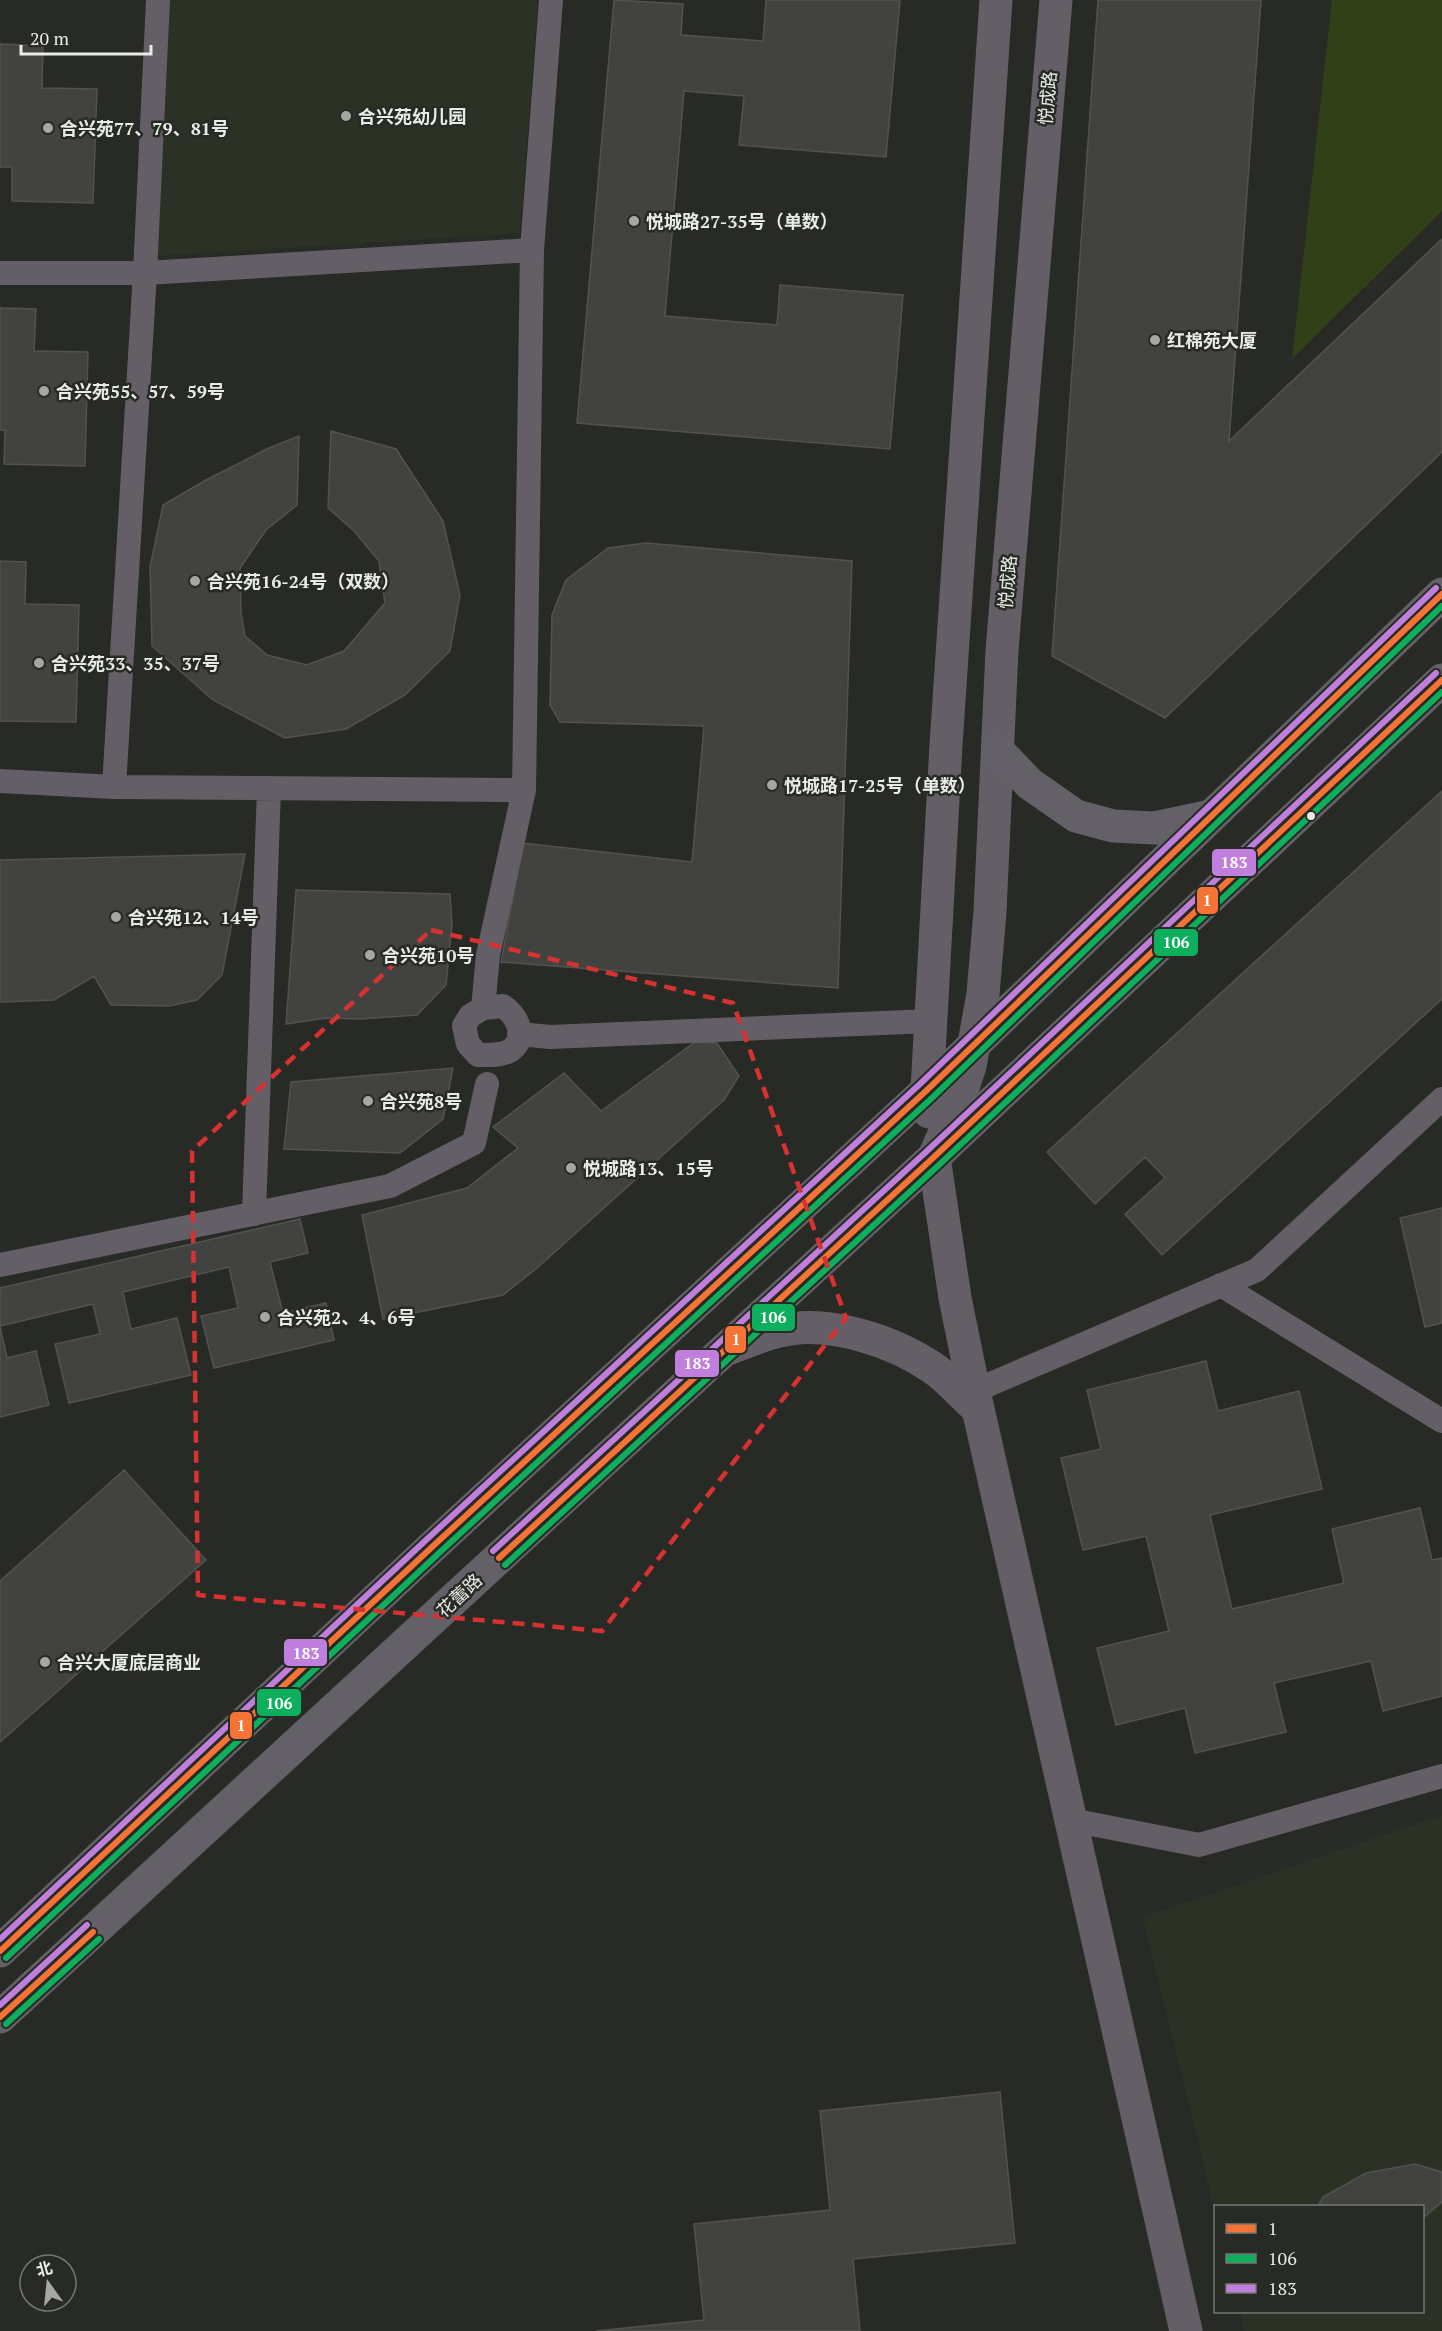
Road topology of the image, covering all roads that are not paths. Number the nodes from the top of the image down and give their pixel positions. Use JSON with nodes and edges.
{"nodes":[{"id":1,"x":158,"y":0,"type":"edge"},
{"id":2,"x":551,"y":0,"type":"edge"},
{"id":3,"x":996,"y":0,"type":"edge"},
{"id":4,"x":1056,"y":0,"type":"edge"},
{"id":5,"x":532,"y":250,"type":"junction"},
{"id":6,"x":0,"y":273,"type":"edge"},
{"id":7,"x":145,"y":273,"type":"junction"},
{"id":8,"x":1442,"y":594,"type":"edge"},
{"id":9,"x":1442,"y":680,"type":"edge"},
{"id":10,"x":998,"y":751,"type":"junction"},
{"id":11,"x":0,"y":781,"type":"edge"},
{"id":12,"x":114,"y":787,"type":"junction"},
{"id":13,"x":270,"y":788,"type":"junction"},
{"id":14,"x":524,"y":790,"type":"junction"},
{"id":15,"x":1211,"y":816,"type":"junction"},
{"id":16,"x":483,"y":1008,"type":"junction"},
{"id":17,"x":930,"y":1020,"type":"junction"},
{"id":18,"x":519,"y":1034,"type":"junction"},
{"id":19,"x":974,"y":1045,"type":"junction"},
{"id":20,"x":490,"y":1055,"type":"junction"},
{"id":21,"x":927,"y":1090,"type":"junction"},
{"id":22,"x":1442,"y":1099,"type":"edge"},
{"id":23,"x":934,"y":1157,"type":"junction"},
{"id":24,"x":254,"y":1214,"type":"junction"},
{"id":25,"x":0,"y":1265,"type":"edge"},
{"id":26,"x":1221,"y":1285,"type":"junction"},
{"id":27,"x":727,"y":1349,"type":"junction"},
{"id":28,"x":976,"y":1400,"type":"junction"},
{"id":29,"x":1442,"y":1421,"type":"edge"},
{"id":30,"x":1442,"y":1776,"type":"edge"},
{"id":31,"x":1071,"y":1820,"type":"junction"},
{"id":32,"x":2,"y":1948,"type":"edge"},
{"id":33,"x":0,"y":2017,"type":"edge"},
{"id":34,"x":1186,"y":2331,"type":"edge"}],
"edges":[{"from":1,"to":7,"type":"lane"},
{"from":2,"to":5,"type":"lane"},
{"from":3,"to":17,"type":"street"},
{"from":4,"to":10,"type":"street","name":"悦成路"},
{"from":5,"to":7,"type":"lane"},
{"from":5,"to":14,"type":"lane"},
{"from":6,"to":7,"type":"lane"},
{"from":7,"to":12,"type":"lane"},
{"from":8,"to":15,"type":"main road"},
{"from":9,"to":23,"type":"main road","name":"花蕾路"},
{"from":10,"to":15,"type":"main road"},
{"from":10,"to":19,"type":"street","name":"悦成路"},
{"from":11,"to":12,"type":"lane"},
{"from":12,"to":13,"type":"lane"},
{"from":13,"to":14,"type":"lane"},
{"from":13,"to":24,"type":"lane"},
{"from":14,"to":16,"type":"lane"},
{"from":15,"to":19,"type":"main road"},
{"from":16,"to":18,"type":"lane"},
{"from":16,"to":20,"type":"lane"},
{"from":17,"to":18,"type":"lane"},
{"from":17,"to":21,"type":"street"},
{"from":18,"to":20,"type":"lane"},
{"from":19,"to":21,"type":"main road"},
{"from":19,"to":23,"type":"street","name":"悦成路"},
{"from":20,"to":24,"type":"lane"},
{"from":21,"to":23,"type":"street"},
{"from":21,"to":32,"type":"main road"},
{"from":22,"to":26,"type":"lane"},
{"from":23,"to":27,"type":"main road","name":"花蕾路"},
{"from":23,"to":28,"type":"street"},
{"from":24,"to":25,"type":"lane"},
{"from":26,"to":28,"type":"lane"},
{"from":26,"to":29,"type":"lane"},
{"from":27,"to":28,"type":"street"},
{"from":27,"to":33,"type":"main road","name":"花蕾路"},
{"from":28,"to":31,"type":"street"},
{"from":30,"to":31,"type":"lane"},
{"from":31,"to":34,"type":"street"}]}
